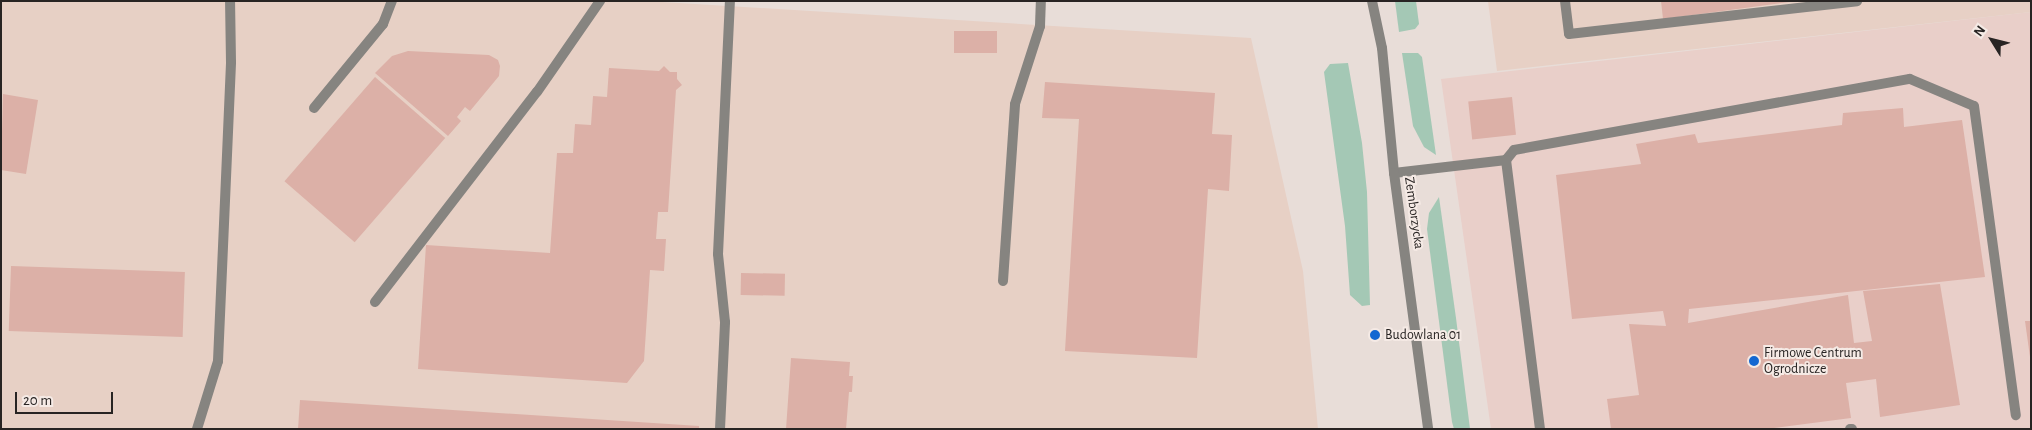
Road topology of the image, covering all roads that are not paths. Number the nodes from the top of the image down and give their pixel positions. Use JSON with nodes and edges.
{"nodes":[{"id":1,"x":230,"y":1,"type":"edge"},
{"id":2,"x":392,"y":1,"type":"edge"},
{"id":3,"x":600,"y":1,"type":"edge"},
{"id":4,"x":730,"y":1,"type":"edge"},
{"id":5,"x":1041,"y":1,"type":"edge"},
{"id":6,"x":1372,"y":1,"type":"edge"},
{"id":7,"x":1565,"y":1,"type":"edge"},
{"id":8,"x":1857,"y":1,"type":"edge"},
{"id":9,"x":314,"y":108,"type":"dead end"},
{"id":10,"x":1506,"y":160,"type":"junction"},
{"id":11,"x":1394,"y":173,"type":"junction"},
{"id":12,"x":1003,"y":281,"type":"dead end"},
{"id":13,"x":375,"y":302,"type":"dead end"},
{"id":14,"x":2016,"y":415,"type":"dead end"},
{"id":15,"x":197,"y":429,"type":"edge"},
{"id":16,"x":720,"y":429,"type":"edge"},
{"id":17,"x":1428,"y":429,"type":"edge"},
{"id":18,"x":1540,"y":429,"type":"edge"}],
"edges":[{"from":1,"to":15,"type":"street"},
{"from":2,"to":9,"type":"street"},
{"from":3,"to":13,"type":"street"},
{"from":4,"to":16,"type":"street"},
{"from":5,"to":12,"type":"street"},
{"from":6,"to":11,"type":"street","name":"Zemborzycka"},
{"from":7,"to":8,"type":"street"},
{"from":10,"to":11,"type":"street"},
{"from":10,"to":14,"type":"street"},
{"from":10,"to":18,"type":"street"},
{"from":11,"to":17,"type":"street","name":"Zemborzycka"}]}
